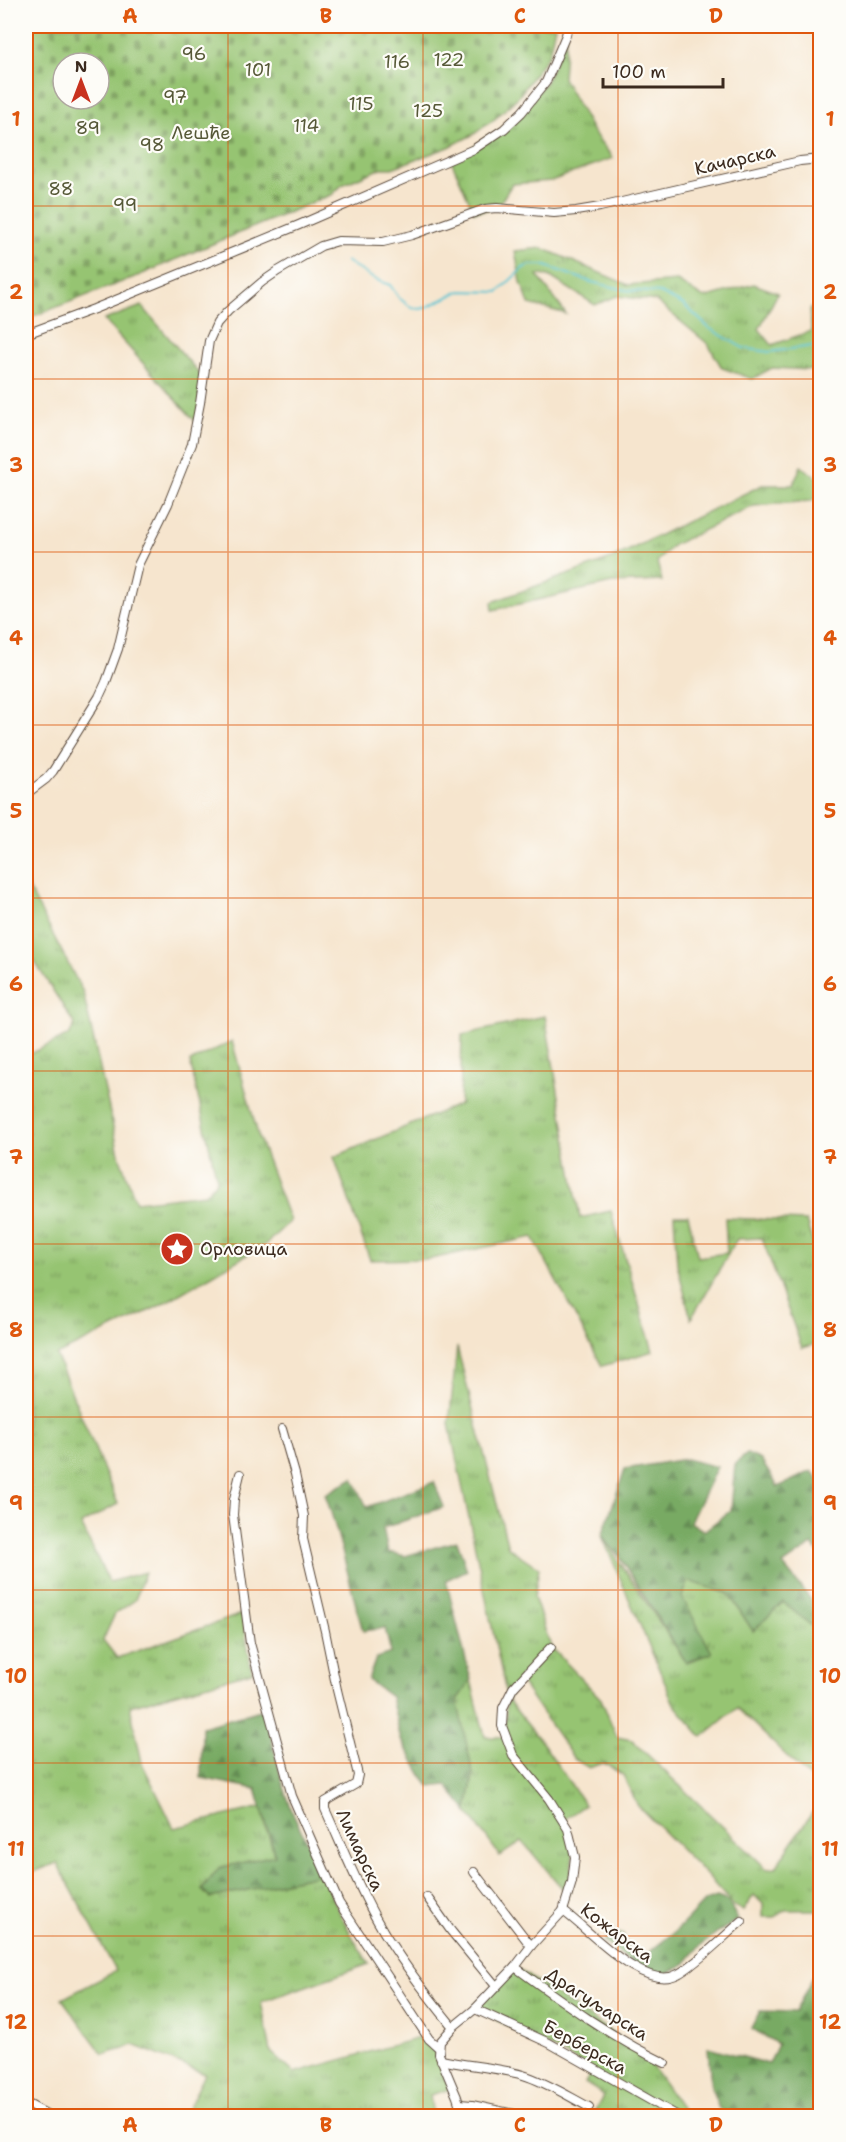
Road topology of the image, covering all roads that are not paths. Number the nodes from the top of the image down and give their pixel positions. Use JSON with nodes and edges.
{"nodes":[{"id":1,"x":568,"y":26,"type":"edge"},
{"id":2,"x":820,"y":159,"type":"edge"},
{"id":3,"x":26,"y":334,"type":"edge"},
{"id":4,"x":26,"y":794,"type":"edge"},
{"id":5,"x":282,"y":1429,"type":"dead end"},
{"id":6,"x":240,"y":1474,"type":"dead end"},
{"id":7,"x":551,"y":1647,"type":"dead end"},
{"id":8,"x":474,"y":1872,"type":"dead end"},
{"id":9,"x":427,"y":1897,"type":"dead end"},
{"id":10,"x":563,"y":1911,"type":"junction"},
{"id":11,"x":741,"y":1921,"type":"dead end"},
{"id":12,"x":531,"y":1946,"type":"junction"},
{"id":13,"x":515,"y":1967,"type":"junction"},
{"id":14,"x":496,"y":1986,"type":"junction"},
{"id":15,"x":475,"y":2009,"type":"junction"},
{"id":16,"x":453,"y":2027,"type":"junction"},
{"id":17,"x":438,"y":2047,"type":"junction"},
{"id":18,"x":441,"y":2060,"type":"junction"},
{"id":19,"x":665,"y":2063,"type":"dead end"},
{"id":20,"x":26,"y":2103,"type":"edge"},
{"id":21,"x":460,"y":2104,"type":"junction"},
{"id":22,"x":589,"y":2107,"type":"dead end"},
{"id":23,"x":50,"y":2116,"type":"edge"},
{"id":24,"x":464,"y":2116,"type":"edge"},
{"id":25,"x":524,"y":2116,"type":"edge"},
{"id":26,"x":678,"y":2116,"type":"edge"}],
"edges":[{"from":1,"to":3,"type":"street"},
{"from":2,"to":4,"type":"street","name":"Качарска"},
{"from":5,"to":16,"type":"street","name":"Лимарска"},
{"from":6,"to":17,"type":"street"},
{"from":7,"to":10,"type":"street"},
{"from":8,"to":12,"type":"street"},
{"from":9,"to":14,"type":"street"},
{"from":10,"to":11,"type":"street","name":"Кожарска"},
{"from":10,"to":12,"type":"street"},
{"from":12,"to":13,"type":"street"},
{"from":13,"to":14,"type":"street"},
{"from":13,"to":19,"type":"street","name":"Драгуљарска"},
{"from":14,"to":15,"type":"street"},
{"from":15,"to":16,"type":"street"},
{"from":15,"to":26,"type":"street","name":"Берберска"},
{"from":16,"to":17,"type":"street"},
{"from":17,"to":18,"type":"street"},
{"from":18,"to":21,"type":"street"},
{"from":18,"to":22,"type":"street"},
{"from":20,"to":23,"type":"street"},
{"from":21,"to":24,"type":"street"},
{"from":21,"to":25,"type":"street"}]}
